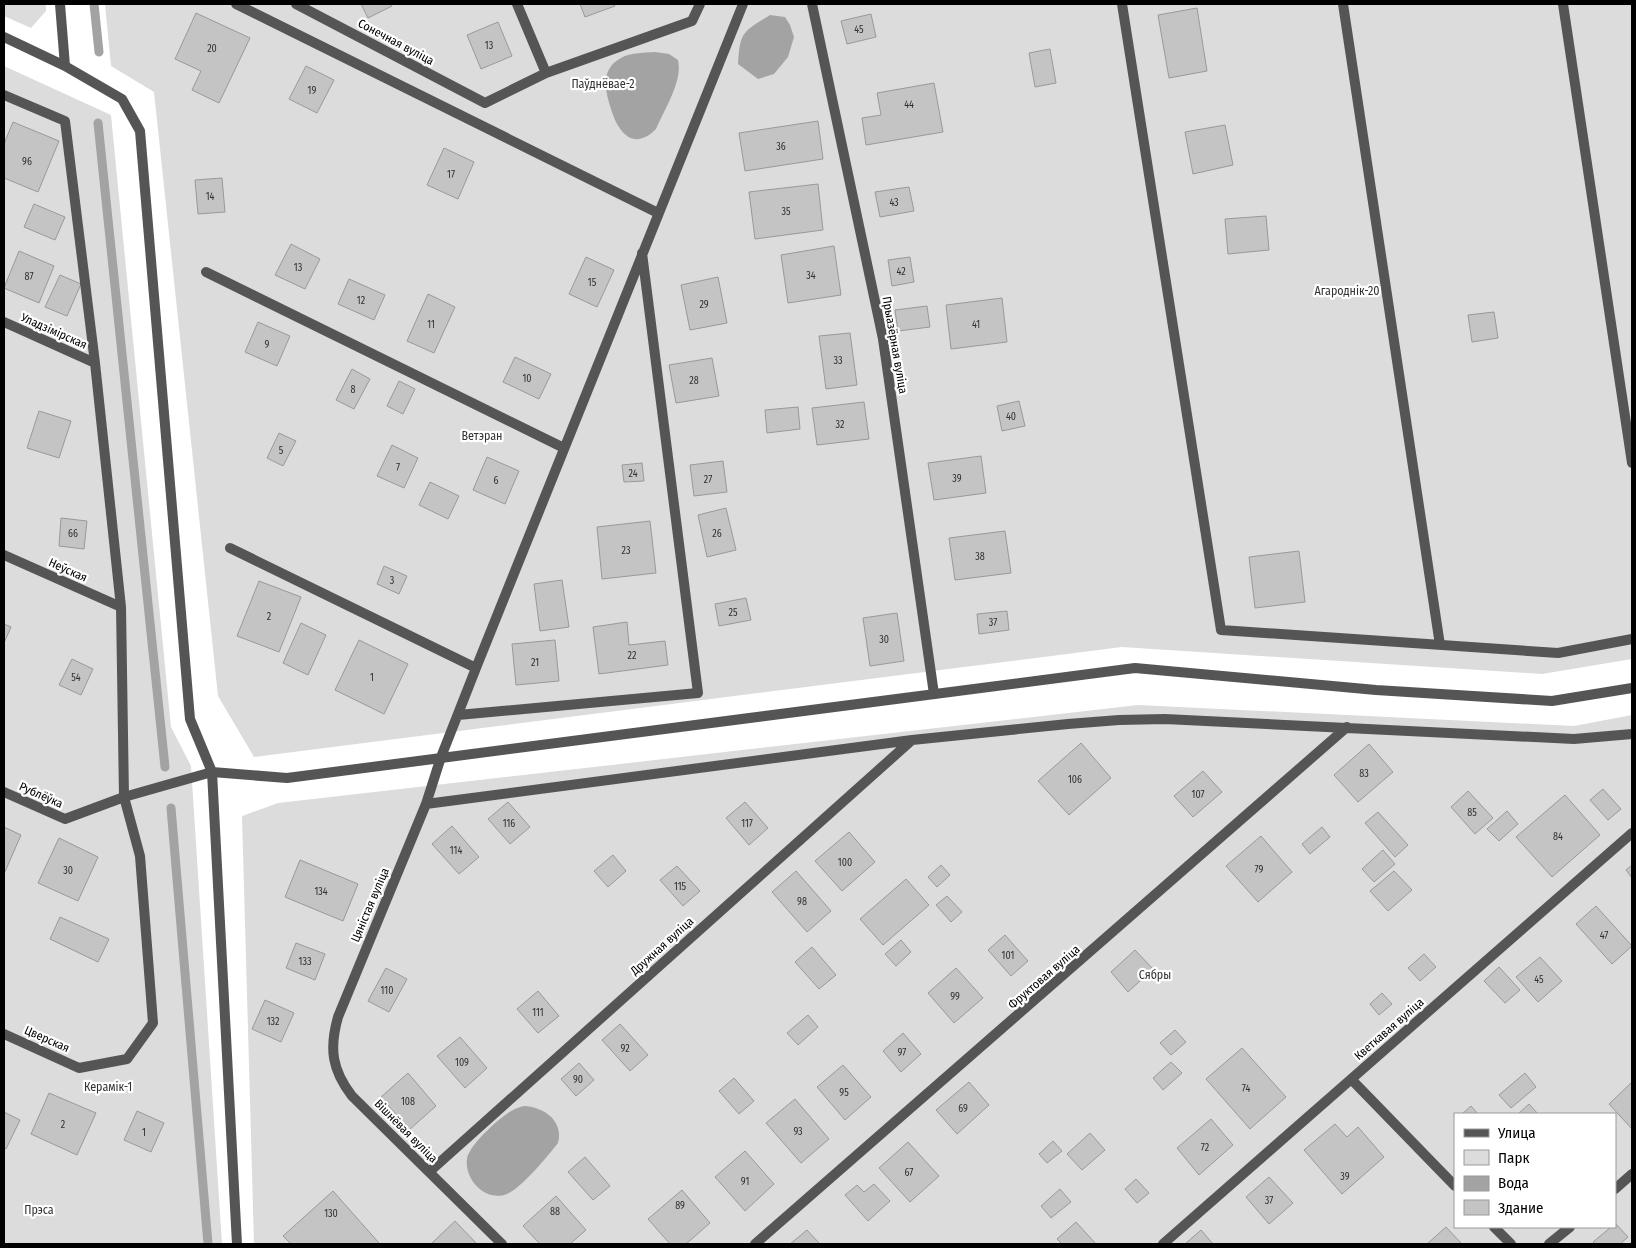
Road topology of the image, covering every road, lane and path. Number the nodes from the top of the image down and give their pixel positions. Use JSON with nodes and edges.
{"nodes":[{"id":1,"x":60,"y":4,"type":"edge"},
{"id":2,"x":236,"y":4,"type":"edge"},
{"id":3,"x":296,"y":4,"type":"edge"},
{"id":4,"x":517,"y":4,"type":"edge"},
{"id":5,"x":700,"y":4,"type":"edge"},
{"id":6,"x":743,"y":4,"type":"edge"},
{"id":7,"x":812,"y":4,"type":"edge"},
{"id":8,"x":1122,"y":4,"type":"edge"},
{"id":9,"x":1343,"y":4,"type":"edge"},
{"id":10,"x":1563,"y":4,"type":"edge"},
{"id":11,"x":4,"y":38,"type":"edge"},
{"id":12,"x":65,"y":66,"type":"junction"},
{"id":13,"x":546,"y":73,"type":"junction"},
{"id":14,"x":4,"y":95,"type":"edge"},
{"id":15,"x":658,"y":213,"type":"junction"},
{"id":16,"x":642,"y":252,"type":"junction"},
{"id":17,"x":206,"y":272,"type":"dead end"},
{"id":18,"x":4,"y":322,"type":"edge"},
{"id":19,"x":94,"y":363,"type":"junction"},
{"id":20,"x":564,"y":448,"type":"junction"},
{"id":21,"x":1632,"y":463,"type":"edge"},
{"id":22,"x":230,"y":548,"type":"dead end"},
{"id":23,"x":4,"y":555,"type":"edge"},
{"id":24,"x":121,"y":608,"type":"junction"},
{"id":25,"x":1632,"y":639,"type":"edge"},
{"id":26,"x":1440,"y":645,"type":"junction"},
{"id":27,"x":476,"y":668,"type":"junction"},
{"id":28,"x":1632,"y":688,"type":"edge"},
{"id":29,"x":934,"y":694,"type":"junction"},
{"id":30,"x":458,"y":714,"type":"junction"},
{"id":31,"x":1347,"y":727,"type":"junction"},
{"id":32,"x":1632,"y":734,"type":"edge"},
{"id":33,"x":912,"y":740,"type":"junction"},
{"id":34,"x":441,"y":757,"type":"junction"},
{"id":35,"x":212,"y":772,"type":"junction"},
{"id":36,"x":4,"y":792,"type":"edge"},
{"id":37,"x":124,"y":797,"type":"junction"},
{"id":38,"x":426,"y":804,"type":"junction"},
{"id":39,"x":1632,"y":833,"type":"edge"},
{"id":40,"x":338,"y":1017,"type":"joint"},
{"id":41,"x":4,"y":1034,"type":"edge"},
{"id":42,"x":1351,"y":1079,"type":"junction"},
{"id":43,"x":428,"y":1172,"type":"junction"},
{"id":44,"x":1632,"y":1174,"type":"edge"},
{"id":45,"x":1454,"y":1185,"type":"edge"},
{"id":46,"x":1616,"y":1188,"type":"edge"},
{"id":47,"x":1495,"y":1228,"type":"edge"},
{"id":48,"x":1569,"y":1228,"type":"edge"},
{"id":49,"x":237,"y":1244,"type":"edge"},
{"id":50,"x":502,"y":1244,"type":"edge"},
{"id":51,"x":755,"y":1244,"type":"edge"},
{"id":52,"x":1163,"y":1244,"type":"edge"},
{"id":53,"x":1511,"y":1244,"type":"edge"},
{"id":54,"x":1549,"y":1244,"type":"edge"}],
"edges":[{"from":1,"to":12,"type":"street"},
{"from":2,"to":15,"type":"street"},
{"from":3,"to":13,"type":"street","name":"Сонечная вуліца"},
{"from":4,"to":13,"type":"street"},
{"from":5,"to":13,"type":"street"},
{"from":6,"to":15,"type":"street","name":"Цяністая вуліца"},
{"from":7,"to":29,"type":"street","name":"Прыазёрная вуліца"},
{"from":8,"to":26,"type":"street"},
{"from":9,"to":26,"type":"street"},
{"from":10,"to":21,"type":"street"},
{"from":11,"to":12,"type":"street"},
{"from":12,"to":35,"type":"street"},
{"from":14,"to":19,"type":"street"},
{"from":15,"to":16,"type":"street","name":"Цяністая вуліца"},
{"from":16,"to":20,"type":"street","name":"Цяністая вуліца"},
{"from":16,"to":30,"type":"street"},
{"from":17,"to":20,"type":"street"},
{"from":18,"to":19,"type":"street","name":"Уладзімірская"},
{"from":19,"to":24,"type":"street"},
{"from":20,"to":27,"type":"street","name":"Цяністая вуліца"},
{"from":22,"to":27,"type":"street"},
{"from":23,"to":24,"type":"street","name":"Неўская"},
{"from":24,"to":37,"type":"street"},
{"from":25,"to":26,"type":"street"},
{"from":27,"to":30,"type":"street","name":"Цяністая вуліца"},
{"from":28,"to":29,"type":"street"},
{"from":29,"to":34,"type":"street"},
{"from":30,"to":34,"type":"street","name":"Цяністая вуліца"},
{"from":31,"to":32,"type":"street"},
{"from":31,"to":33,"type":"street"},
{"from":31,"to":51,"type":"street","name":"Фруктовая вуліца"},
{"from":33,"to":38,"type":"street"},
{"from":33,"to":43,"type":"street","name":"Дружная вуліца"},
{"from":34,"to":35,"type":"street"},
{"from":34,"to":38,"type":"street","name":"Цяністая вуліца"},
{"from":35,"to":37,"type":"street","name":"Рублёўка"},
{"from":35,"to":49,"type":"street"},
{"from":36,"to":37,"type":"street","name":"Рублёўка"},
{"from":37,"to":41,"type":"street","name":"Цверская"},
{"from":38,"to":40,"type":"street","name":"Цяністая вуліца"},
{"from":39,"to":42,"type":"street","name":"Кветкавая вуліца"},
{"from":40,"to":43,"type":"street","name":"Вішнёвая вуліца"},
{"from":42,"to":45,"type":"street"},
{"from":42,"to":52,"type":"street","name":"Кветкавая вуліца"},
{"from":43,"to":50,"type":"street","name":"Вішнёвая вуліца"},
{"from":44,"to":46,"type":"street"},
{"from":47,"to":53,"type":"street"},
{"from":48,"to":54,"type":"street"}]}
